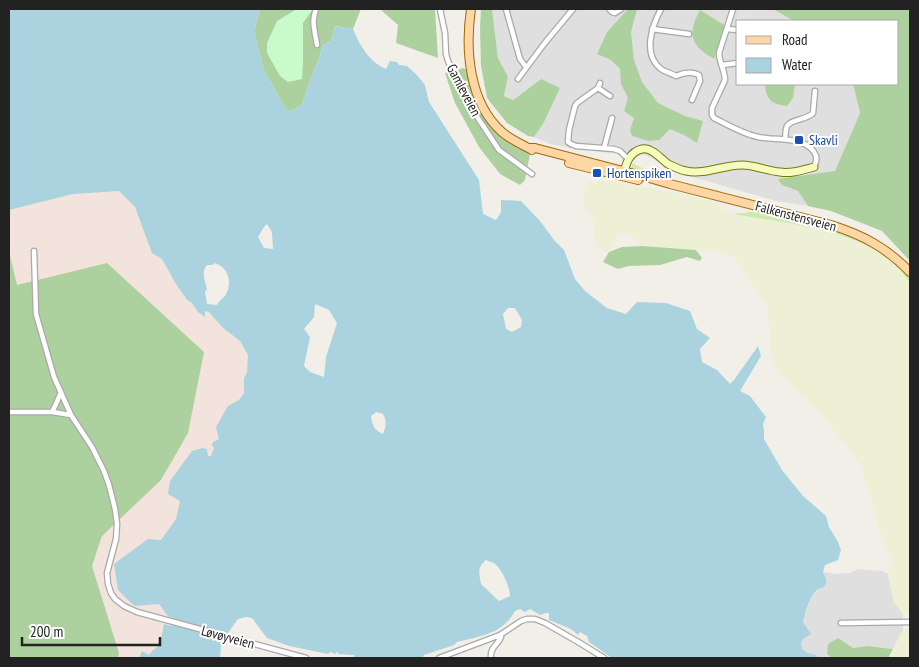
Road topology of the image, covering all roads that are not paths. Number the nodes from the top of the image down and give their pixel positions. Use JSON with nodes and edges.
{"nodes":[{"id":1,"x":316,"y":9,"type":"edge"},
{"id":2,"x":440,"y":9,"type":"edge"},
{"id":3,"x":471,"y":9,"type":"edge"},
{"id":4,"x":506,"y":9,"type":"edge"},
{"id":5,"x":573,"y":9,"type":"edge"},
{"id":6,"x":609,"y":9,"type":"edge"},
{"id":7,"x":621,"y":9,"type":"edge"},
{"id":8,"x":660,"y":9,"type":"edge"},
{"id":9,"x":733,"y":9,"type":"edge"},
{"id":10,"x":652,"y":29,"type":"junction"},
{"id":11,"x":727,"y":29,"type":"junction"},
{"id":12,"x":736,"y":30,"type":"edge"},
{"id":13,"x":689,"y":34,"type":"dead end"},
{"id":14,"x":318,"y":45,"type":"dead end"},
{"id":15,"x":736,"y":63,"type":"edge"},
{"id":16,"x":722,"y":65,"type":"junction"},
{"id":17,"x":526,"y":67,"type":"junction"},
{"id":18,"x":518,"y":79,"type":"dead end"},
{"id":19,"x":815,"y":92,"type":"dead end"},
{"id":20,"x":610,"y":96,"type":"dead end"},
{"id":21,"x":692,"y":100,"type":"dead end"},
{"id":22,"x":612,"y":118,"type":"dead end"},
{"id":23,"x":786,"y":139,"type":"junction"},
{"id":24,"x":604,"y":148,"type":"junction"},
{"id":25,"x":628,"y":158,"type":"junction"},
{"id":26,"x":814,"y":167,"type":"joint"},
{"id":27,"x":532,"y":174,"type":"dead end"},
{"id":28,"x":623,"y":174,"type":"junction"},
{"id":29,"x":34,"y":251,"type":"dead end"},
{"id":30,"x":910,"y":272,"type":"edge"},
{"id":31,"x":61,"y":392,"type":"junction"},
{"id":32,"x":9,"y":412,"type":"edge"},
{"id":33,"x":52,"y":412,"type":"junction"},
{"id":34,"x":72,"y":415,"type":"junction"},
{"id":35,"x":910,"y":622,"type":"edge"},
{"id":36,"x":841,"y":623,"type":"dead end"},
{"id":37,"x":500,"y":635,"type":"junction"},
{"id":38,"x":306,"y":658,"type":"edge"},
{"id":39,"x":439,"y":658,"type":"edge"},
{"id":40,"x":491,"y":658,"type":"edge"},
{"id":41,"x":604,"y":658,"type":"edge"}],
"edges":[{"from":1,"to":14,"type":"street"},
{"from":2,"to":27,"type":"street","name":"Gamleveien"},
{"from":3,"to":28,"type":"main road","name":"Falkenstensveien"},
{"from":4,"to":17,"type":"street"},
{"from":5,"to":17,"type":"street"},
{"from":6,"to":7,"type":"street"},
{"from":8,"to":10,"type":"street"},
{"from":9,"to":11,"type":"street"},
{"from":10,"to":13,"type":"street"},
{"from":10,"to":21,"type":"street"},
{"from":11,"to":12,"type":"street"},
{"from":11,"to":16,"type":"street"},
{"from":15,"to":16,"type":"street"},
{"from":16,"to":23,"type":"street"},
{"from":17,"to":18,"type":"street"},
{"from":19,"to":23,"type":"street"},
{"from":20,"to":24,"type":"street"},
{"from":22,"to":24,"type":"street"},
{"from":23,"to":26,"type":"street"},
{"from":24,"to":25,"type":"street"},
{"from":25,"to":26,"type":"street"},
{"from":25,"to":28,"type":"street"},
{"from":28,"to":30,"type":"main road","name":"Falkenstensveien"},
{"from":29,"to":31,"type":"street","name":"Løvøyveien"},
{"from":31,"to":33,"type":"street"},
{"from":31,"to":34,"type":"street","name":"Løvøyveien"},
{"from":32,"to":33,"type":"street"},
{"from":33,"to":34,"type":"street"},
{"from":34,"to":38,"type":"street","name":"Løvøyveien"},
{"from":35,"to":36,"type":"street"},
{"from":37,"to":39,"type":"street"},
{"from":37,"to":40,"type":"street"},
{"from":37,"to":41,"type":"street"}]}
